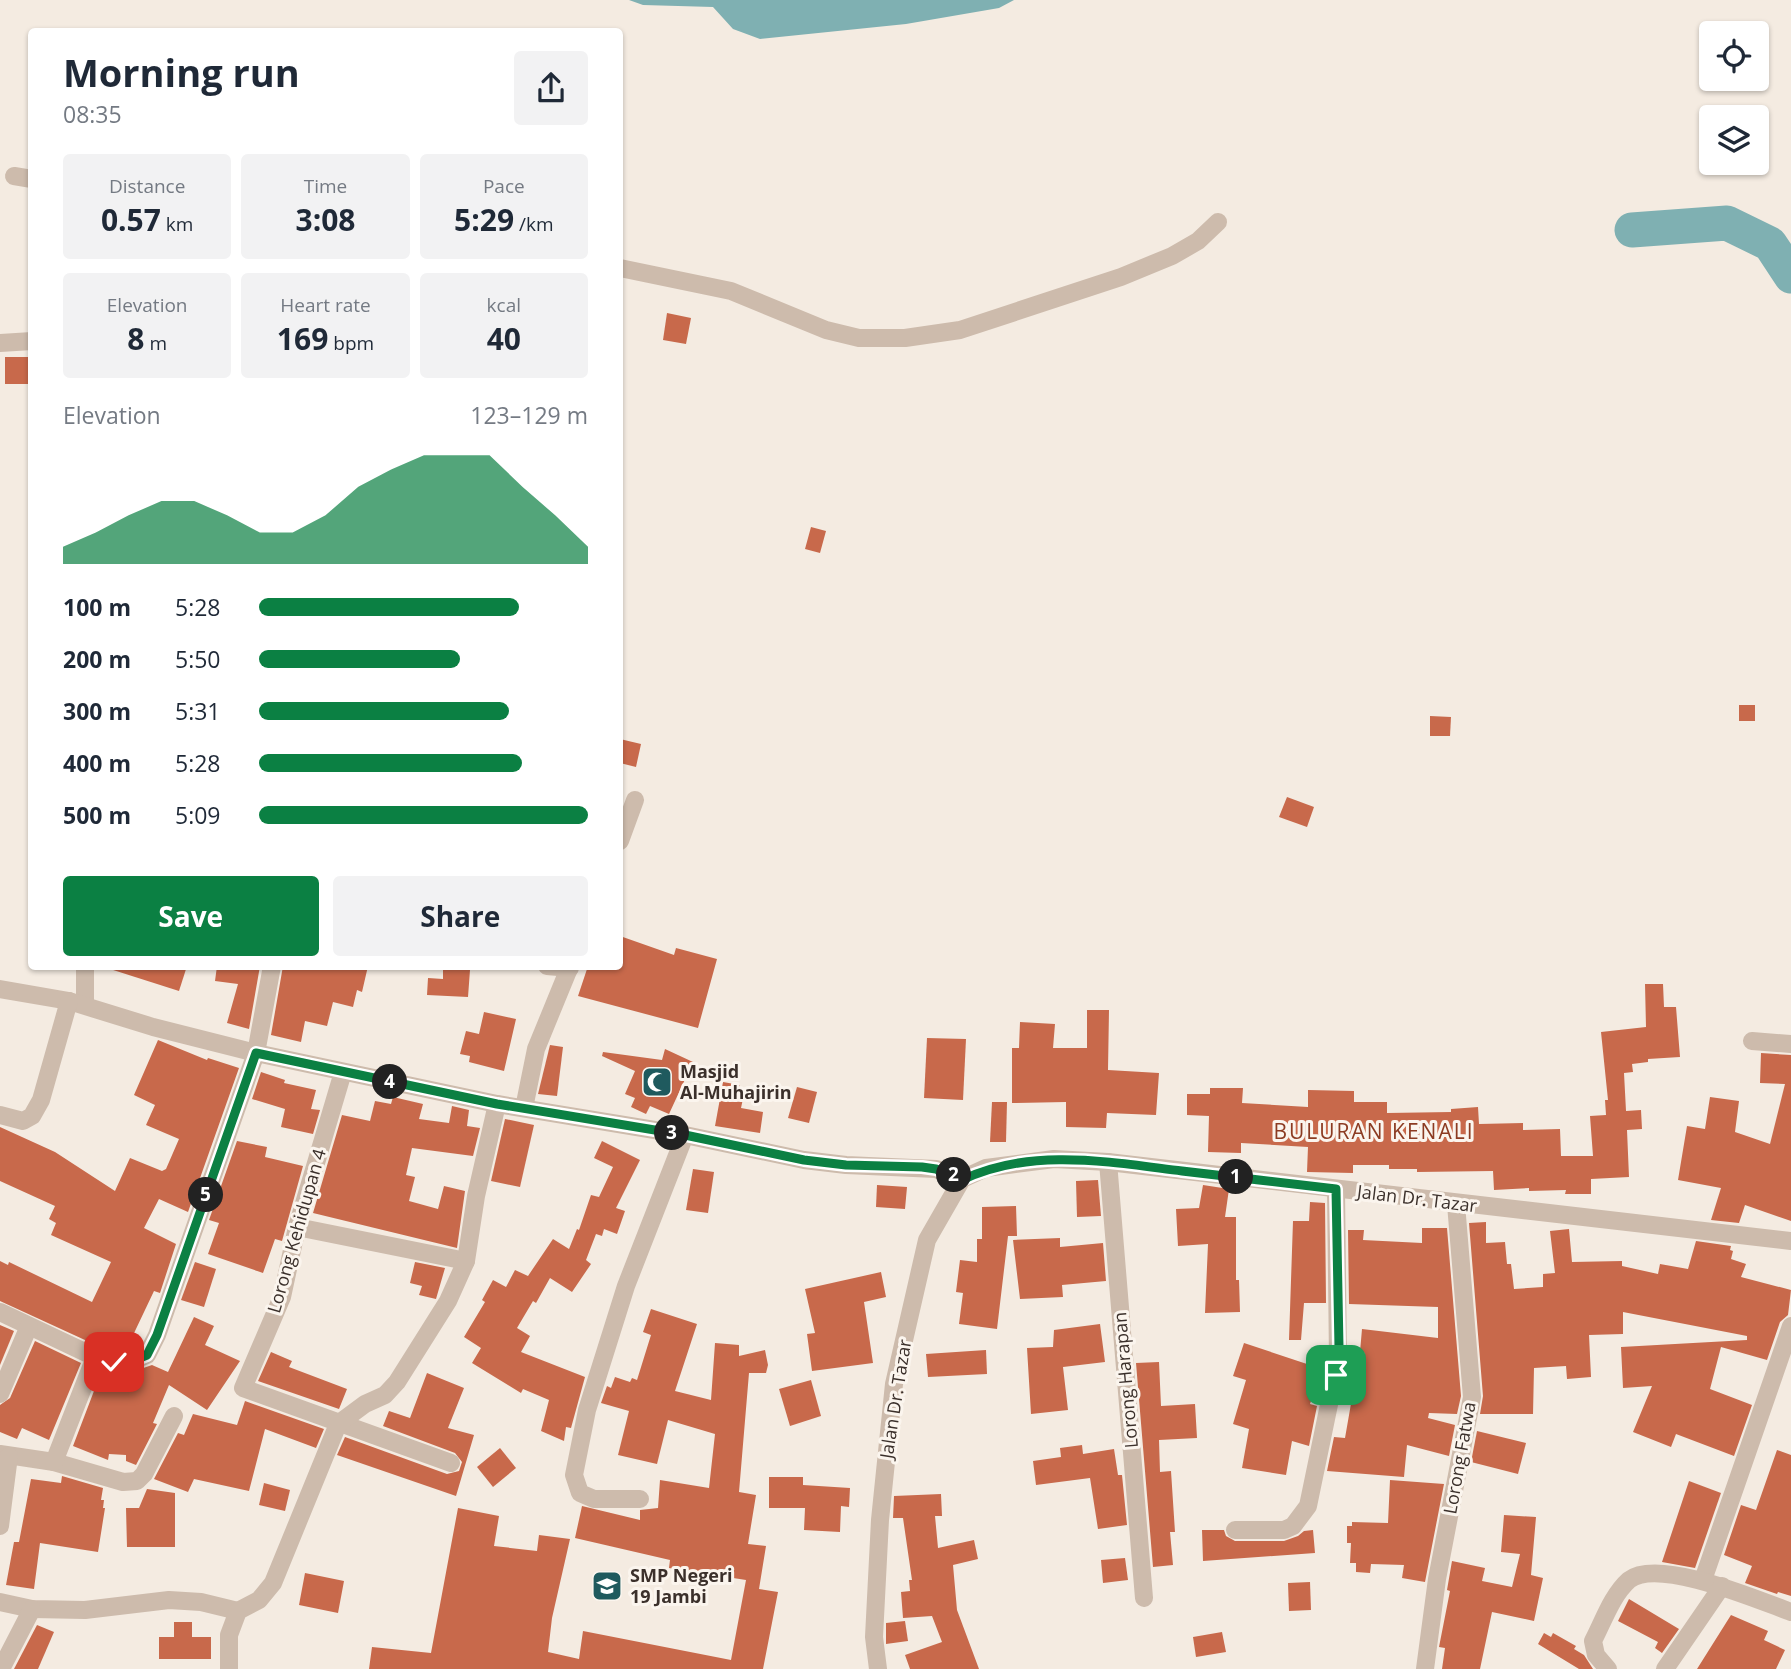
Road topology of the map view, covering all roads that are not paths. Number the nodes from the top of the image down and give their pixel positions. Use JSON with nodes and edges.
{"nodes":[{"id":1,"x":1218,"y":222,"type":"dead end"},
{"id":2,"x":623,"y":269,"type":"edge"},
{"id":3,"x":28,"y":341,"type":"edge"},
{"id":4,"x":0,"y":343,"type":"edge"},
{"id":5,"x":635,"y":800,"type":"dead end"},
{"id":6,"x":623,"y":833,"type":"edge"},
{"id":7,"x":84,"y":970,"type":"edge"},
{"id":8,"x":271,"y":970,"type":"edge"},
{"id":9,"x":569,"y":970,"type":"edge"},
{"id":10,"x":0,"y":989,"type":"edge"},
{"id":11,"x":77,"y":1003,"type":"junction"},
{"id":12,"x":1752,"y":1041,"type":"dead end"},
{"id":13,"x":1791,"y":1044,"type":"edge"},
{"id":14,"x":256,"y":1053,"type":"junction"},
{"id":15,"x":343,"y":1072,"type":"junction"},
{"id":16,"x":497,"y":1104,"type":"junction"},
{"id":17,"x":524,"y":1108,"type":"junction"},
{"id":18,"x":0,"y":1115,"type":"edge"},
{"id":19,"x":685,"y":1135,"type":"junction"},
{"id":20,"x":1108,"y":1162,"type":"junction"},
{"id":21,"x":962,"y":1180,"type":"junction"},
{"id":22,"x":1336,"y":1189,"type":"junction"},
{"id":23,"x":1456,"y":1204,"type":"junction"},
{"id":24,"x":297,"y":1227,"type":"junction"},
{"id":25,"x":1791,"y":1241,"type":"edge"},
{"id":26,"x":466,"y":1261,"type":"junction"},
{"id":27,"x":0,"y":1312,"type":"edge"},
{"id":28,"x":29,"y":1326,"type":"junction"},
{"id":29,"x":1791,"y":1326,"type":"edge"},
{"id":30,"x":95,"y":1357,"type":"junction"},
{"id":31,"x":0,"y":1394,"type":"edge"},
{"id":32,"x":174,"y":1416,"type":"dead end"},
{"id":33,"x":338,"y":1424,"type":"junction"},
{"id":34,"x":4,"y":1455,"type":"edge"},
{"id":35,"x":54,"y":1462,"type":"junction"},
{"id":36,"x":451,"y":1463,"type":"dead end"},
{"id":37,"x":640,"y":1499,"type":"dead end"},
{"id":38,"x":0,"y":1526,"type":"edge"},
{"id":39,"x":1236,"y":1530,"type":"dead end"},
{"id":40,"x":1703,"y":1580,"type":"junction"},
{"id":41,"x":1722,"y":1586,"type":"junction"},
{"id":42,"x":1144,"y":1598,"type":"dead end"},
{"id":43,"x":0,"y":1602,"type":"edge"},
{"id":44,"x":32,"y":1609,"type":"junction"},
{"id":45,"x":238,"y":1611,"type":"junction"},
{"id":46,"x":1791,"y":1612,"type":"edge"},
{"id":47,"x":1,"y":1669,"type":"edge"},
{"id":48,"x":229,"y":1669,"type":"edge"},
{"id":49,"x":878,"y":1669,"type":"edge"},
{"id":50,"x":1425,"y":1669,"type":"edge"},
{"id":51,"x":1608,"y":1669,"type":"edge"},
{"id":52,"x":1665,"y":1669,"type":"edge"}],
"edges":[{"from":1,"to":2,"type":"street"},
{"from":3,"to":4,"type":"street"},
{"from":5,"to":6,"type":"street"},
{"from":7,"to":11,"type":"street"},
{"from":8,"to":14,"type":"street"},
{"from":9,"to":17,"type":"street"},
{"from":10,"to":11,"type":"street"},
{"from":11,"to":14,"type":"street"},
{"from":11,"to":18,"type":"street"},
{"from":12,"to":13,"type":"street"},
{"from":14,"to":15,"type":"street"},
{"from":14,"to":30,"type":"street"},
{"from":15,"to":16,"type":"street"},
{"from":15,"to":24,"type":"street","name":"Lorong Kehidupan 4"},
{"from":16,"to":17,"type":"street"},
{"from":16,"to":26,"type":"street"},
{"from":17,"to":19,"type":"street"},
{"from":19,"to":21,"type":"street"},
{"from":19,"to":37,"type":"street"},
{"from":20,"to":21,"type":"street","name":"Jalan Dr. Tazar"},
{"from":20,"to":22,"type":"street","name":"Jalan Dr. Tazar"},
{"from":20,"to":42,"type":"street","name":"Lorong Harapan"},
{"from":21,"to":49,"type":"street","name":"Jalan Dr. Tazar"},
{"from":22,"to":23,"type":"street","name":"Jalan Dr. Tazar"},
{"from":22,"to":39,"type":"street"},
{"from":23,"to":25,"type":"street","name":"Jalan Dr. Tazar"},
{"from":23,"to":50,"type":"street","name":"Lorong Fatwa"},
{"from":24,"to":26,"type":"street"},
{"from":24,"to":33,"type":"street","name":"Lorong Kehidupan 4"},
{"from":26,"to":33,"type":"street"},
{"from":27,"to":28,"type":"street"},
{"from":28,"to":30,"type":"street"},
{"from":28,"to":31,"type":"street"},
{"from":29,"to":40,"type":"street"},
{"from":30,"to":35,"type":"street"},
{"from":32,"to":35,"type":"street"},
{"from":33,"to":36,"type":"street"},
{"from":33,"to":45,"type":"street"},
{"from":34,"to":35,"type":"street"},
{"from":34,"to":38,"type":"street"},
{"from":40,"to":41,"type":"street"},
{"from":40,"to":51,"type":"street"},
{"from":41,"to":46,"type":"street"},
{"from":41,"to":52,"type":"street"},
{"from":43,"to":44,"type":"street"},
{"from":44,"to":45,"type":"street"},
{"from":44,"to":47,"type":"street"},
{"from":45,"to":48,"type":"street"}]}
